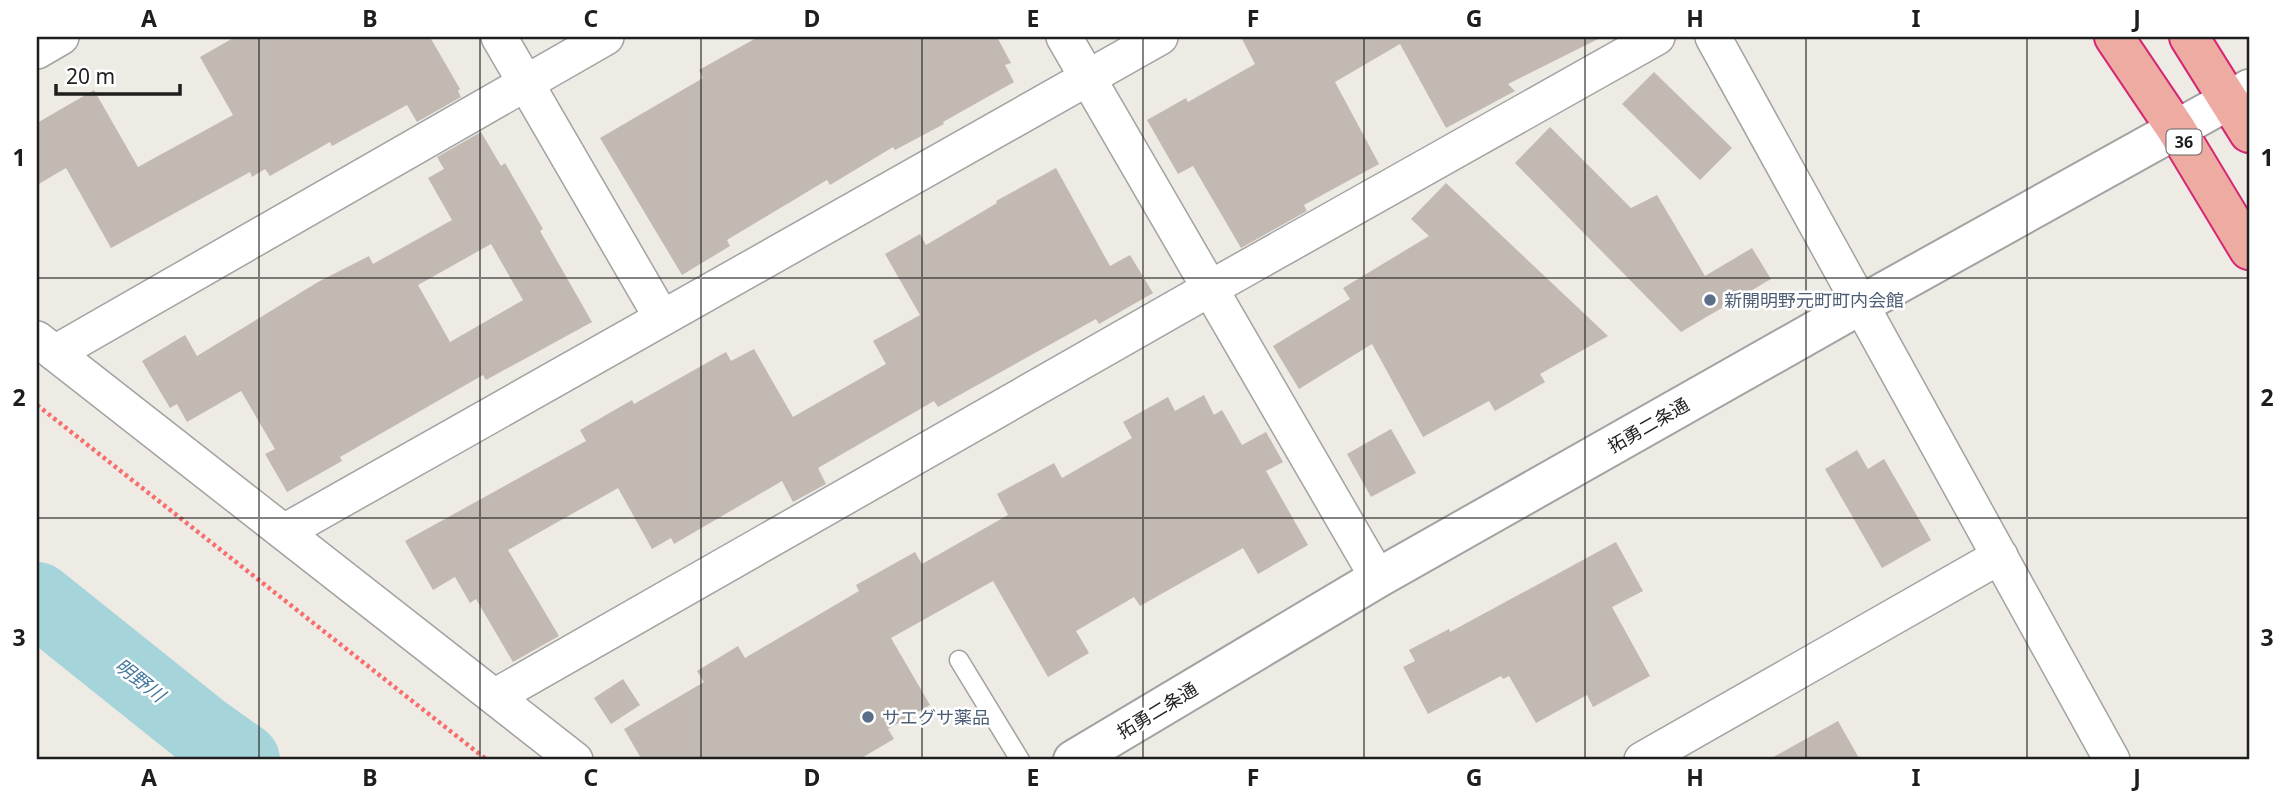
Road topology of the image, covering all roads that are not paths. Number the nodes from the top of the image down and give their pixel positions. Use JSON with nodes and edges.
{"nodes":[{"id":1,"x":61,"y":37,"type":"edge"},
{"id":2,"x":499,"y":37,"type":"edge"},
{"id":3,"x":606,"y":37,"type":"edge"},
{"id":4,"x":1064,"y":37,"type":"edge"},
{"id":5,"x":1160,"y":37,"type":"edge"},
{"id":6,"x":1657,"y":37,"type":"edge"},
{"id":7,"x":1713,"y":37,"type":"edge"},
{"id":8,"x":2114,"y":37,"type":"edge"},
{"id":9,"x":2189,"y":37,"type":"edge"},
{"id":10,"x":37,"y":51,"type":"edge"},
{"id":11,"x":1086,"y":78,"type":"junction"},
{"id":12,"x":525,"y":82,"type":"junction"},
{"id":13,"x":2239,"y":95,"type":"edge"},
{"id":14,"x":2176,"y":129,"type":"junction"},
{"id":15,"x":2249,"y":132,"type":"edge"},
{"id":16,"x":2249,"y":250,"type":"edge"},
{"id":17,"x":1209,"y":289,"type":"junction"},
{"id":18,"x":1862,"y":304,"type":"junction"},
{"id":19,"x":662,"y":318,"type":"junction"},
{"id":20,"x":46,"y":346,"type":"edge"},
{"id":21,"x":284,"y":532,"type":"junction"},
{"id":22,"x":2000,"y":556,"type":"junction"},
{"id":23,"x":1378,"y":578,"type":"junction"},
{"id":24,"x":959,"y":660,"type":"dead end"},
{"id":25,"x":496,"y":696,"type":"junction"},
{"id":26,"x":575,"y":760,"type":"edge"},
{"id":27,"x":1020,"y":760,"type":"edge"},
{"id":28,"x":1073,"y":760,"type":"edge"},
{"id":29,"x":1642,"y":760,"type":"edge"},
{"id":30,"x":2112,"y":760,"type":"edge"}],
"edges":[{"from":1,"to":10,"type":"street"},
{"from":2,"to":12,"type":"street"},
{"from":3,"to":12,"type":"street"},
{"from":4,"to":11,"type":"street"},
{"from":5,"to":11,"type":"street"},
{"from":6,"to":17,"type":"street"},
{"from":7,"to":18,"type":"street"},
{"from":8,"to":14,"type":"highway","number":"36"},
{"from":9,"to":13,"type":"highway"},
{"from":11,"to":17,"type":"street"},
{"from":11,"to":19,"type":"street"},
{"from":12,"to":19,"type":"street"},
{"from":12,"to":20,"type":"street"},
{"from":13,"to":14,"type":"street","name":"拓勇二条通"},
{"from":13,"to":15,"type":"highway"},
{"from":14,"to":16,"type":"highway","number":"36"},
{"from":14,"to":18,"type":"street","name":"拓勇二条通"},
{"from":17,"to":23,"type":"street"},
{"from":17,"to":25,"type":"street"},
{"from":18,"to":22,"type":"street"},
{"from":18,"to":23,"type":"street","name":"拓勇二条通"},
{"from":19,"to":21,"type":"street"},
{"from":20,"to":21,"type":"street"},
{"from":21,"to":25,"type":"street"},
{"from":22,"to":29,"type":"street"},
{"from":22,"to":30,"type":"street"},
{"from":23,"to":28,"type":"street","name":"拓勇二条通"},
{"from":24,"to":27,"type":"lane"},
{"from":25,"to":26,"type":"street"}]}
